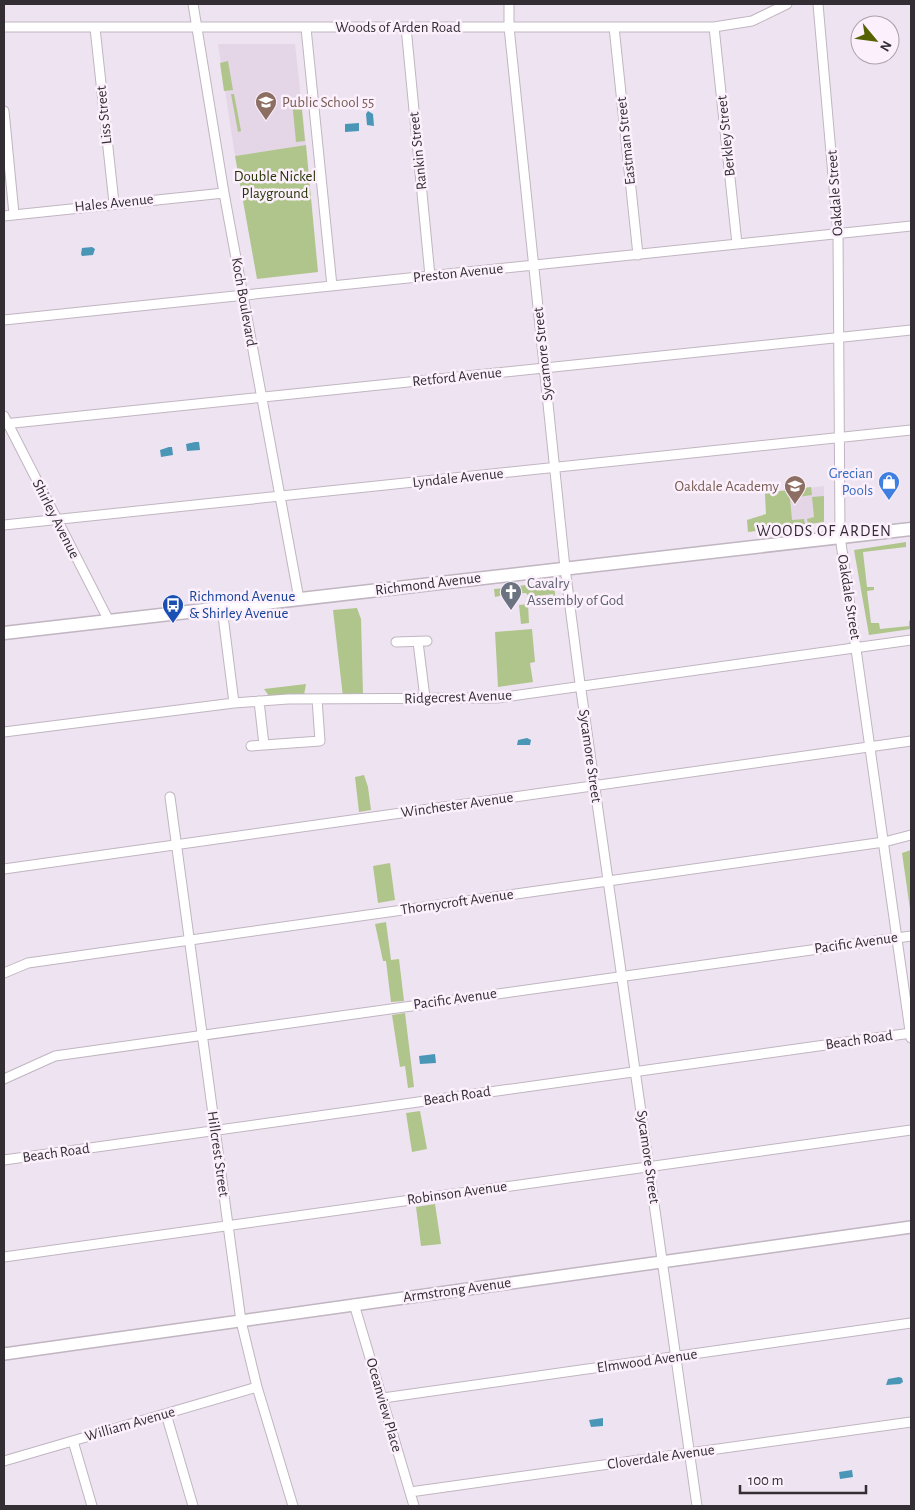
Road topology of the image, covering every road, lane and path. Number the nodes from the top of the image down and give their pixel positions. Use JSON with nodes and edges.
{"nodes":[{"id":1,"x":193,"y":4,"type":"edge"},
{"id":2,"x":509,"y":4,"type":"edge"},
{"id":3,"x":787,"y":4,"type":"edge"},
{"id":4,"x":818,"y":4,"type":"edge"},
{"id":5,"x":4,"y":27,"type":"edge"},
{"id":6,"x":198,"y":27,"type":"junction"},
{"id":7,"x":406,"y":27,"type":"junction"},
{"id":8,"x":509,"y":27,"type":"junction"},
{"id":9,"x":714,"y":27,"type":"junction"},
{"id":10,"x":95,"y":28,"type":"junction"},
{"id":11,"x":306,"y":28,"type":"junction"},
{"id":12,"x":614,"y":28,"type":"junction"},
{"id":13,"x":4,"y":111,"type":"edge"},
{"id":14,"x":224,"y":193,"type":"junction"},
{"id":15,"x":114,"y":203,"type":"junction"},
{"id":16,"x":14,"y":214,"type":"junction"},
{"id":17,"x":4,"y":216,"type":"edge"},
{"id":18,"x":911,"y":226,"type":"edge"},
{"id":19,"x":838,"y":233,"type":"junction"},
{"id":20,"x":737,"y":244,"type":"junction"},
{"id":21,"x":638,"y":254,"type":"junction"},
{"id":22,"x":534,"y":265,"type":"junction"},
{"id":23,"x":430,"y":276,"type":"junction"},
{"id":24,"x":332,"y":286,"type":"junction"},
{"id":25,"x":243,"y":295,"type":"junction"},
{"id":26,"x":4,"y":320,"type":"edge"},
{"id":27,"x":911,"y":330,"type":"edge"},
{"id":28,"x":838,"y":338,"type":"junction"},
{"id":29,"x":545,"y":368,"type":"junction"},
{"id":30,"x":262,"y":398,"type":"junction"},
{"id":31,"x":5,"y":421,"type":"edge"},
{"id":32,"x":911,"y":430,"type":"edge"},
{"id":33,"x":838,"y":438,"type":"junction"},
{"id":34,"x":555,"y":468,"type":"junction"},
{"id":35,"x":280,"y":496,"type":"junction"},
{"id":36,"x":57,"y":520,"type":"junction"},
{"id":37,"x":4,"y":525,"type":"edge"},
{"id":38,"x":911,"y":529,"type":"edge"},
{"id":39,"x":840,"y":536,"type":"junction"},
{"id":40,"x":565,"y":568,"type":"junction"},
{"id":41,"x":299,"y":599,"type":"junction"},
{"id":42,"x":222,"y":608,"type":"junction"},
{"id":43,"x":109,"y":621,"type":"junction"},
{"id":44,"x":4,"y":633,"type":"edge"},
{"id":45,"x":911,"y":640,"type":"edge"},
{"id":46,"x":396,"y":642,"type":"dead end"},
{"id":47,"x":857,"y":648,"type":"junction"},
{"id":48,"x":580,"y":686,"type":"junction"},
{"id":49,"x":424,"y":698,"type":"junction"},
{"id":50,"x":318,"y":699,"type":"junction"},
{"id":51,"x":259,"y":701,"type":"junction"},
{"id":52,"x":234,"y":703,"type":"junction"},
{"id":53,"x":4,"y":732,"type":"edge"},
{"id":54,"x":911,"y":741,"type":"edge"},
{"id":55,"x":264,"y":745,"type":"junction"},
{"id":56,"x":251,"y":746,"type":"dead end"},
{"id":57,"x":871,"y":746,"type":"junction"},
{"id":58,"x":595,"y":785,"type":"junction"},
{"id":59,"x":170,"y":797,"type":"dead end"},
{"id":60,"x":911,"y":835,"type":"edge"},
{"id":61,"x":884,"y":842,"type":"junction"},
{"id":62,"x":175,"y":845,"type":"junction"},
{"id":63,"x":4,"y":869,"type":"edge"},
{"id":64,"x":608,"y":880,"type":"junction"},
{"id":65,"x":911,"y":936,"type":"edge"},
{"id":66,"x":899,"y":938,"type":"junction"},
{"id":67,"x":188,"y":940,"type":"junction"},
{"id":68,"x":4,"y":974,"type":"edge"},
{"id":69,"x":623,"y":976,"type":"junction"},
{"id":70,"x":911,"y":1035,"type":"edge"},
{"id":71,"x":202,"y":1036,"type":"junction"},
{"id":72,"x":636,"y":1071,"type":"junction"},
{"id":73,"x":4,"y":1079,"type":"edge"},
{"id":74,"x":214,"y":1130,"type":"junction"},
{"id":75,"x":911,"y":1130,"type":"edge"},
{"id":76,"x":4,"y":1160,"type":"edge"},
{"id":77,"x":649,"y":1166,"type":"junction"},
{"id":78,"x":228,"y":1225,"type":"junction"},
{"id":79,"x":911,"y":1227,"type":"edge"},
{"id":80,"x":4,"y":1257,"type":"edge"},
{"id":81,"x":663,"y":1262,"type":"junction"},
{"id":82,"x":354,"y":1304,"type":"junction"},
{"id":83,"x":241,"y":1321,"type":"junction"},
{"id":84,"x":911,"y":1323,"type":"edge"},
{"id":85,"x":4,"y":1354,"type":"edge"},
{"id":86,"x":676,"y":1357,"type":"junction"},
{"id":87,"x":257,"y":1387,"type":"junction"},
{"id":88,"x":382,"y":1398,"type":"junction"},
{"id":89,"x":166,"y":1414,"type":"junction"},
{"id":90,"x":911,"y":1422,"type":"edge"},
{"id":91,"x":73,"y":1441,"type":"junction"},
{"id":92,"x":689,"y":1453,"type":"junction"},
{"id":93,"x":4,"y":1462,"type":"edge"},
{"id":94,"x":410,"y":1492,"type":"junction"},
{"id":95,"x":92,"y":1506,"type":"edge"},
{"id":96,"x":192,"y":1506,"type":"edge"},
{"id":97,"x":292,"y":1506,"type":"edge"},
{"id":98,"x":414,"y":1506,"type":"edge"},
{"id":99,"x":697,"y":1506,"type":"edge"}],
"edges":[{"from":1,"to":6,"type":"street","name":"Koch Boulevard"},
{"from":2,"to":8,"type":"street","name":"Sycamore Street"},
{"from":3,"to":9,"type":"street","name":"Woods of Arden Road"},
{"from":4,"to":19,"type":"street","name":"Oakdale Street"},
{"from":5,"to":10,"type":"street","name":"Woods of Arden Road"},
{"from":6,"to":10,"type":"street","name":"Woods of Arden Road"},
{"from":6,"to":11,"type":"street","name":"Woods of Arden Road"},
{"from":6,"to":14,"type":"street","name":"Koch Boulevard"},
{"from":7,"to":8,"type":"street","name":"Woods of Arden Road"},
{"from":7,"to":11,"type":"street","name":"Woods of Arden Road"},
{"from":7,"to":23,"type":"street","name":"Rankin Street"},
{"from":8,"to":12,"type":"street","name":"Woods of Arden Road"},
{"from":8,"to":22,"type":"street","name":"Sycamore Street"},
{"from":9,"to":12,"type":"street","name":"Woods of Arden Road"},
{"from":9,"to":20,"type":"street","name":"Berkley Street"},
{"from":10,"to":15,"type":"street","name":"Liss Street"},
{"from":11,"to":24,"type":"street"},
{"from":12,"to":21,"type":"street","name":"Eastman Street"},
{"from":13,"to":16,"type":"street"},
{"from":14,"to":15,"type":"street","name":"Hales Avenue"},
{"from":14,"to":25,"type":"street","name":"Koch Boulevard"},
{"from":15,"to":16,"type":"street","name":"Hales Avenue"},
{"from":16,"to":17,"type":"street","name":"Hales Avenue"},
{"from":18,"to":19,"type":"street","name":"Preston Avenue"},
{"from":19,"to":20,"type":"street","name":"Preston Avenue"},
{"from":19,"to":28,"type":"street","name":"Oakdale Street"},
{"from":20,"to":21,"type":"street","name":"Preston Avenue"},
{"from":21,"to":22,"type":"street","name":"Preston Avenue"},
{"from":22,"to":23,"type":"street","name":"Preston Avenue"},
{"from":22,"to":29,"type":"street","name":"Sycamore Street"},
{"from":23,"to":24,"type":"street","name":"Preston Avenue"},
{"from":24,"to":25,"type":"street","name":"Preston Avenue"},
{"from":25,"to":26,"type":"street","name":"Preston Avenue"},
{"from":25,"to":30,"type":"street","name":"Koch Boulevard"},
{"from":27,"to":28,"type":"street","name":"Retford Avenue"},
{"from":28,"to":29,"type":"street","name":"Retford Avenue"},
{"from":28,"to":33,"type":"street","name":"Oakdale Street"},
{"from":29,"to":30,"type":"street","name":"Retford Avenue"},
{"from":29,"to":34,"type":"street","name":"Sycamore Street"},
{"from":30,"to":31,"type":"street","name":"Retford Avenue"},
{"from":30,"to":35,"type":"street","name":"Koch Boulevard"},
{"from":31,"to":36,"type":"street","name":"Shirley Avenue"},
{"from":32,"to":33,"type":"street","name":"Lyndale Avenue"},
{"from":33,"to":34,"type":"street","name":"Lyndale Avenue"},
{"from":33,"to":39,"type":"street","name":"Oakdale Street"},
{"from":34,"to":35,"type":"street","name":"Lyndale Avenue"},
{"from":34,"to":40,"type":"street","name":"Sycamore Street"},
{"from":35,"to":36,"type":"street","name":"Lyndale Avenue"},
{"from":35,"to":41,"type":"street","name":"Koch Boulevard"},
{"from":36,"to":37,"type":"street","name":"Lyndale Avenue"},
{"from":36,"to":43,"type":"street","name":"Shirley Avenue"},
{"from":38,"to":39,"type":"main road","name":"Richmond Avenue"},
{"from":39,"to":40,"type":"main road","name":"Richmond Avenue"},
{"from":39,"to":47,"type":"street","name":"Oakdale Street"},
{"from":40,"to":41,"type":"main road","name":"Richmond Avenue"},
{"from":40,"to":48,"type":"street","name":"Sycamore Street"},
{"from":41,"to":42,"type":"main road","name":"Richmond Avenue"},
{"from":42,"to":43,"type":"main road","name":"Richmond Avenue"},
{"from":42,"to":52,"type":"street"},
{"from":43,"to":44,"type":"main road","name":"Richmond Avenue"},
{"from":45,"to":47,"type":"street","name":"Ridgecrest Avenue"},
{"from":46,"to":49,"type":"street"},
{"from":47,"to":48,"type":"street","name":"Ridgecrest Avenue"},
{"from":47,"to":57,"type":"street","name":"Oakdale Street"},
{"from":48,"to":49,"type":"street","name":"Ridgecrest Avenue"},
{"from":48,"to":58,"type":"street","name":"Sycamore Street"},
{"from":49,"to":50,"type":"street","name":"Ridgecrest Avenue"},
{"from":50,"to":51,"type":"street","name":"Ridgecrest Avenue"},
{"from":50,"to":55,"type":"street"},
{"from":51,"to":52,"type":"street","name":"Ridgecrest Avenue"},
{"from":51,"to":55,"type":"street"},
{"from":52,"to":53,"type":"street","name":"Ridgecrest Avenue"},
{"from":54,"to":57,"type":"street","name":"Winchester Avenue"},
{"from":55,"to":56,"type":"street"},
{"from":57,"to":58,"type":"street","name":"Winchester Avenue"},
{"from":57,"to":61,"type":"street","name":"Oakdale Street"},
{"from":58,"to":62,"type":"street","name":"Winchester Avenue"},
{"from":58,"to":64,"type":"street","name":"Sycamore Street"},
{"from":59,"to":62,"type":"street","name":"Hillcrest Street"},
{"from":60,"to":61,"type":"street","name":"Thornycroft Avenue"},
{"from":61,"to":64,"type":"street","name":"Thornycroft Avenue"},
{"from":61,"to":66,"type":"street","name":"Oakdale Street"},
{"from":62,"to":63,"type":"street","name":"Winchester Avenue"},
{"from":62,"to":67,"type":"street","name":"Hillcrest Street"},
{"from":64,"to":67,"type":"street","name":"Thornycroft Avenue"},
{"from":64,"to":69,"type":"street","name":"Sycamore Street"},
{"from":65,"to":66,"type":"street","name":"Pacific Avenue"},
{"from":66,"to":69,"type":"street","name":"Pacific Avenue"},
{"from":66,"to":70,"type":"street","name":"Oakdale Street"},
{"from":67,"to":68,"type":"street","name":"Thornycroft Avenue"},
{"from":67,"to":71,"type":"street","name":"Hillcrest Street"},
{"from":69,"to":71,"type":"street","name":"Pacific Avenue"},
{"from":69,"to":72,"type":"street","name":"Sycamore Street"},
{"from":70,"to":72,"type":"street","name":"Beach Road"},
{"from":71,"to":73,"type":"street","name":"Pacific Avenue"},
{"from":71,"to":74,"type":"street","name":"Hillcrest Street"},
{"from":72,"to":74,"type":"street","name":"Beach Road"},
{"from":72,"to":77,"type":"street","name":"Sycamore Street"},
{"from":74,"to":76,"type":"street","name":"Beach Road"},
{"from":74,"to":78,"type":"street","name":"Hillcrest Street"},
{"from":75,"to":77,"type":"street","name":"Robinson Avenue"},
{"from":77,"to":78,"type":"street","name":"Robinson Avenue"},
{"from":77,"to":81,"type":"street","name":"Sycamore Street"},
{"from":78,"to":80,"type":"street","name":"Robinson Avenue"},
{"from":78,"to":83,"type":"street","name":"Hillcrest Street"},
{"from":79,"to":81,"type":"street","name":"Armstrong Avenue"},
{"from":81,"to":82,"type":"street","name":"Armstrong Avenue"},
{"from":81,"to":86,"type":"street","name":"Sycamore Street"},
{"from":82,"to":83,"type":"street","name":"Armstrong Avenue"},
{"from":82,"to":88,"type":"street","name":"Oceanview Place"},
{"from":83,"to":85,"type":"street","name":"Armstrong Avenue"},
{"from":83,"to":87,"type":"street","name":"Hillcrest Street"},
{"from":84,"to":86,"type":"street","name":"Elmwood Avenue"},
{"from":86,"to":88,"type":"street","name":"Elmwood Avenue"},
{"from":86,"to":92,"type":"street","name":"Sycamore Street"},
{"from":87,"to":89,"type":"street","name":"William Avenue"},
{"from":87,"to":97,"type":"street","name":"Hillcrest Street"},
{"from":88,"to":94,"type":"street","name":"Oceanview Place"},
{"from":89,"to":91,"type":"street","name":"William Avenue"},
{"from":89,"to":96,"type":"street"},
{"from":90,"to":92,"type":"street","name":"Cloverdale Avenue"},
{"from":91,"to":93,"type":"street","name":"William Avenue"},
{"from":91,"to":95,"type":"street"},
{"from":92,"to":94,"type":"street","name":"Cloverdale Avenue"},
{"from":92,"to":99,"type":"street","name":"Sycamore Street"},
{"from":94,"to":98,"type":"street","name":"Oceanview Place"}]}
